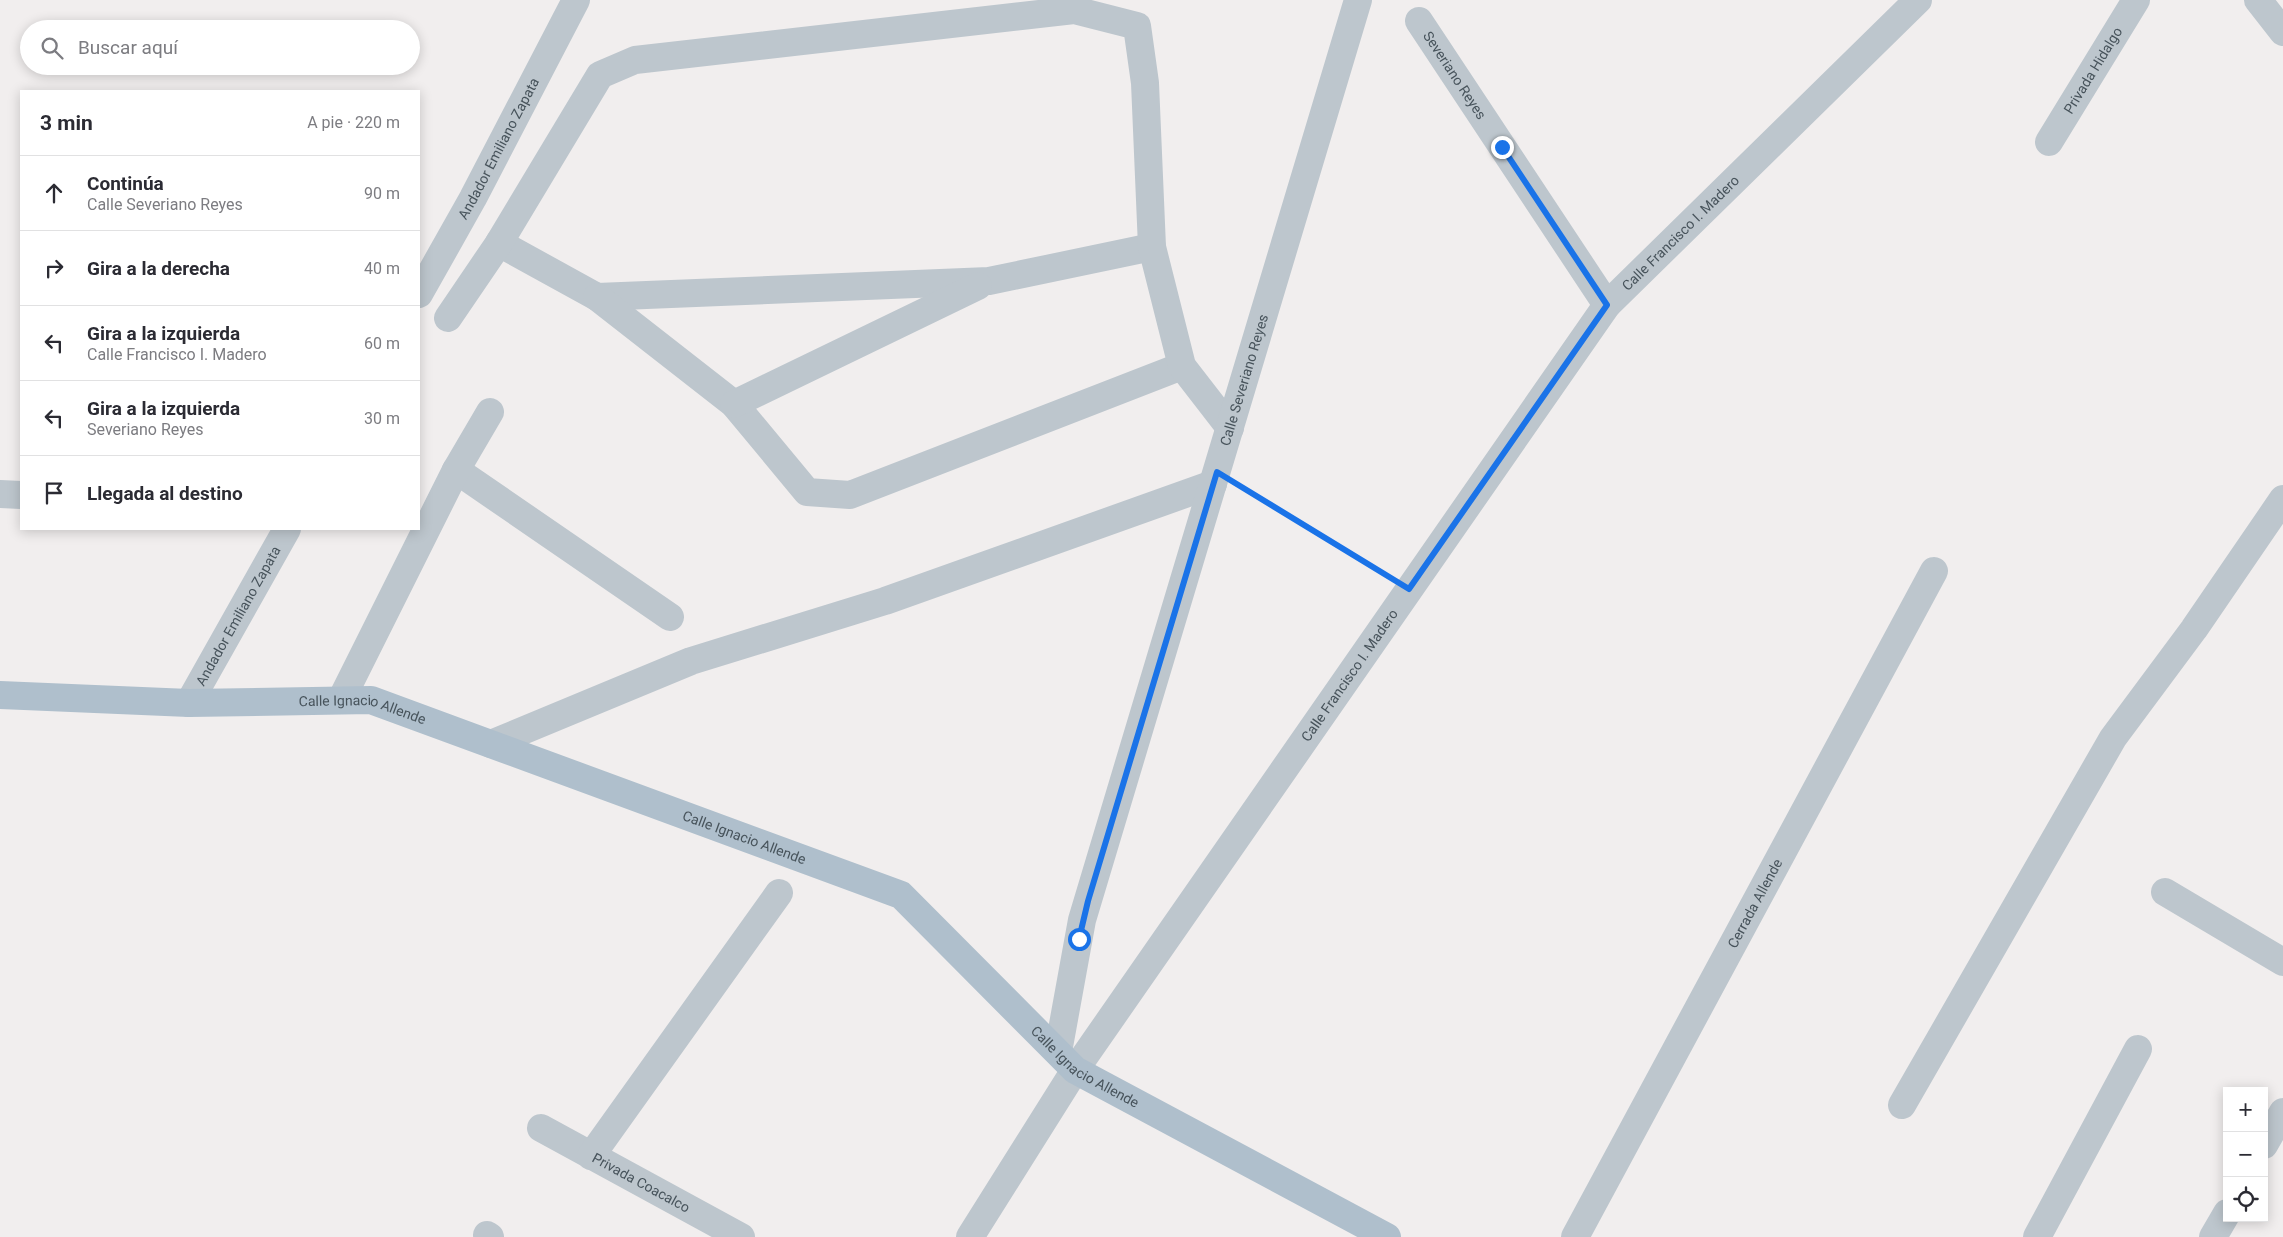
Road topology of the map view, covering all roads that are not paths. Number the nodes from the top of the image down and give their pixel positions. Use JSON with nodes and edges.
{"nodes":[{"id":1,"x":576,"y":0,"type":"edge"},
{"id":2,"x":1358,"y":0,"type":"edge"},
{"id":3,"x":1918,"y":0,"type":"edge"},
{"id":4,"x":2136,"y":0,"type":"edge"},
{"id":5,"x":2258,"y":0,"type":"edge"},
{"id":6,"x":1419,"y":21,"type":"dead end"},
{"id":7,"x":2283,"y":32,"type":"edge"},
{"id":8,"x":2049,"y":142,"type":"dead end"},
{"id":9,"x":498,"y":243,"type":"junction"},
{"id":10,"x":1152,"y":247,"type":"junction"},
{"id":11,"x":988,"y":281,"type":"junction"},
{"id":12,"x":420,"y":292,"type":"edge"},
{"id":13,"x":597,"y":297,"type":"junction"},
{"id":14,"x":1607,"y":305,"type":"junction"},
{"id":15,"x":448,"y":318,"type":"dead end"},
{"id":16,"x":1182,"y":366,"type":"junction"},
{"id":17,"x":734,"y":404,"type":"junction"},
{"id":18,"x":490,"y":412,"type":"dead end"},
{"id":19,"x":1230,"y":428,"type":"junction"},
{"id":20,"x":456,"y":470,"type":"junction"},
{"id":21,"x":1215,"y":478,"type":"junction"},
{"id":22,"x":0,"y":494,"type":"edge"},
{"id":23,"x":20,"y":495,"type":"edge"},
{"id":24,"x":2283,"y":499,"type":"edge"},
{"id":25,"x":286,"y":530,"type":"edge"},
{"id":26,"x":1934,"y":570,"type":"dead end"},
{"id":27,"x":670,"y":617,"type":"dead end"},
{"id":28,"x":0,"y":696,"type":"edge"},
{"id":29,"x":341,"y":700,"type":"junction"},
{"id":30,"x":189,"y":703,"type":"junction"},
{"id":31,"x":491,"y":744,"type":"junction"},
{"id":32,"x":2165,"y":892,"type":"dead end"},
{"id":33,"x":778,"y":893,"type":"dead end"},
{"id":34,"x":2283,"y":962,"type":"edge"},
{"id":35,"x":2138,"y":1049,"type":"dead end"},
{"id":36,"x":1066,"y":1061,"type":"junction"},
{"id":37,"x":1902,"y":1105,"type":"dead end"},
{"id":38,"x":2283,"y":1112,"type":"edge"},
{"id":39,"x":541,"y":1128,"type":"dead end"},
{"id":40,"x":2268,"y":1138,"type":"edge"},
{"id":41,"x":592,"y":1156,"type":"junction"},
{"id":42,"x":2223,"y":1220,"type":"edge"},
{"id":43,"x":741,"y":1237,"type":"edge"},
{"id":44,"x":970,"y":1237,"type":"edge"},
{"id":45,"x":1387,"y":1237,"type":"edge"},
{"id":46,"x":1575,"y":1237,"type":"edge"},
{"id":47,"x":2037,"y":1237,"type":"edge"},
{"id":48,"x":2214,"y":1237,"type":"edge"}],
"edges":[{"from":1,"to":12,"type":"street","name":"Andador Emiliano Zapata"},
{"from":2,"to":19,"type":"street","name":"Calle Severiano Reyes"},
{"from":3,"to":14,"type":"street","name":"Calle Francisco I. Madero"},
{"from":4,"to":8,"type":"street","name":"Privada Hidalgo"},
{"from":5,"to":7,"type":"street"},
{"from":6,"to":14,"type":"street","name":"Severiano Reyes"},
{"from":9,"to":10,"type":"street"},
{"from":9,"to":13,"type":"street"},
{"from":9,"to":15,"type":"street"},
{"from":10,"to":11,"type":"street"},
{"from":10,"to":16,"type":"street"},
{"from":11,"to":13,"type":"street"},
{"from":11,"to":17,"type":"street"},
{"from":13,"to":17,"type":"street"},
{"from":14,"to":36,"type":"street","name":"Calle Francisco I. Madero"},
{"from":16,"to":17,"type":"street"},
{"from":16,"to":19,"type":"street"},
{"from":18,"to":20,"type":"street"},
{"from":19,"to":21,"type":"street","name":"Calle Severiano Reyes"},
{"from":20,"to":27,"type":"street"},
{"from":20,"to":29,"type":"street"},
{"from":21,"to":31,"type":"street"},
{"from":21,"to":36,"type":"street","name":"Calle Severiano Reyes"},
{"from":22,"to":23,"type":"street"},
{"from":24,"to":37,"type":"street"},
{"from":25,"to":30,"type":"street","name":"Andador Emiliano Zapata"},
{"from":26,"to":46,"type":"street","name":"Cerrada Allende"},
{"from":28,"to":30,"type":"main road","name":"Calle Ignacio Allende"},
{"from":29,"to":30,"type":"main road","name":"Calle Ignacio Allende"},
{"from":29,"to":31,"type":"main road","name":"Calle Ignacio Allende"},
{"from":31,"to":36,"type":"main road","name":"Calle Ignacio Allende"},
{"from":32,"to":34,"type":"street"},
{"from":33,"to":41,"type":"street"},
{"from":35,"to":47,"type":"street"},
{"from":36,"to":44,"type":"street","name":"Calle Francisco I. Madero"},
{"from":36,"to":45,"type":"main road","name":"Calle Ignacio Allende"},
{"from":38,"to":40,"type":"street"},
{"from":39,"to":41,"type":"street","name":"Privada Coacalco"},
{"from":41,"to":43,"type":"street","name":"Privada Coacalco"},
{"from":42,"to":48,"type":"street"}]}
